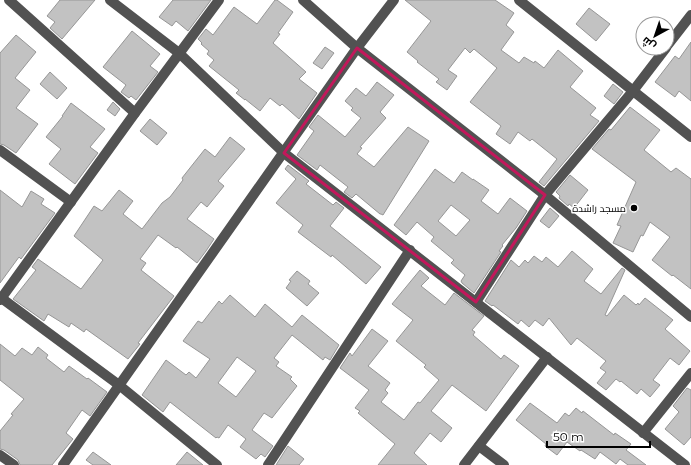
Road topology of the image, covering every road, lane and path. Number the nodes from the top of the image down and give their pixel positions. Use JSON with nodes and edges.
{"nodes":[{"id":1,"x":8,"y":0,"type":"edge"},
{"id":2,"x":110,"y":0,"type":"edge"},
{"id":3,"x":219,"y":0,"type":"edge"},
{"id":4,"x":303,"y":0,"type":"edge"},
{"id":5,"x":394,"y":0,"type":"edge"},
{"id":6,"x":519,"y":0,"type":"edge"},
{"id":7,"x":691,"y":15,"type":"edge"},
{"id":8,"x":675,"y":35,"type":"edge"},
{"id":9,"x":358,"y":48,"type":"junction"},
{"id":10,"x":179,"y":53,"type":"junction"},
{"id":11,"x":659,"y":56,"type":"edge"},
{"id":12,"x":633,"y":91,"type":"junction"},
{"id":13,"x":135,"y":113,"type":"junction"},
{"id":14,"x":691,"y":137,"type":"edge"},
{"id":15,"x":0,"y":150,"type":"edge"},
{"id":16,"x":284,"y":153,"type":"junction"},
{"id":17,"x":545,"y":195,"type":"junction"},
{"id":18,"x":71,"y":202,"type":"junction"},
{"id":19,"x":410,"y":250,"type":"junction"},
{"id":20,"x":0,"y":298,"type":"edge"},
{"id":21,"x":476,"y":302,"type":"junction"},
{"id":22,"x":691,"y":317,"type":"edge"},
{"id":23,"x":547,"y":357,"type":"junction"},
{"id":24,"x":691,"y":373,"type":"edge"},
{"id":25,"x":119,"y":385,"type":"junction"},
{"id":26,"x":643,"y":433,"type":"junction"},
{"id":27,"x":479,"y":446,"type":"junction"},
{"id":28,"x":0,"y":455,"type":"edge"},
{"id":29,"x":683,"y":464,"type":"edge"},
{"id":30,"x":14,"y":465,"type":"edge"},
{"id":31,"x":63,"y":465,"type":"edge"},
{"id":32,"x":217,"y":465,"type":"edge"},
{"id":33,"x":268,"y":465,"type":"edge"},
{"id":34,"x":464,"y":465,"type":"edge"},
{"id":35,"x":504,"y":465,"type":"edge"}],
"edges":[{"from":1,"to":13,"type":"street"},
{"from":2,"to":10,"type":"street"},
{"from":3,"to":10,"type":"street"},
{"from":4,"to":9,"type":"street"},
{"from":5,"to":9,"type":"street"},
{"from":6,"to":12,"type":"street"},
{"from":7,"to":8,"type":"street"},
{"from":9,"to":16,"type":"street"},
{"from":9,"to":17,"type":"street"},
{"from":10,"to":13,"type":"street"},
{"from":10,"to":16,"type":"street"},
{"from":11,"to":12,"type":"street"},
{"from":12,"to":14,"type":"street"},
{"from":12,"to":17,"type":"street"},
{"from":13,"to":18,"type":"street"},
{"from":15,"to":18,"type":"street"},
{"from":16,"to":19,"type":"street"},
{"from":16,"to":25,"type":"street"},
{"from":17,"to":21,"type":"street"},
{"from":17,"to":22,"type":"street"},
{"from":18,"to":20,"type":"street"},
{"from":19,"to":21,"type":"street"},
{"from":19,"to":33,"type":"street"},
{"from":20,"to":25,"type":"street"},
{"from":21,"to":23,"type":"street"},
{"from":23,"to":26,"type":"street"},
{"from":23,"to":27,"type":"street"},
{"from":24,"to":26,"type":"street"},
{"from":25,"to":31,"type":"street"},
{"from":25,"to":32,"type":"street"},
{"from":26,"to":29,"type":"street"},
{"from":27,"to":34,"type":"street"},
{"from":27,"to":35,"type":"street"},
{"from":28,"to":30,"type":"street"}]}
